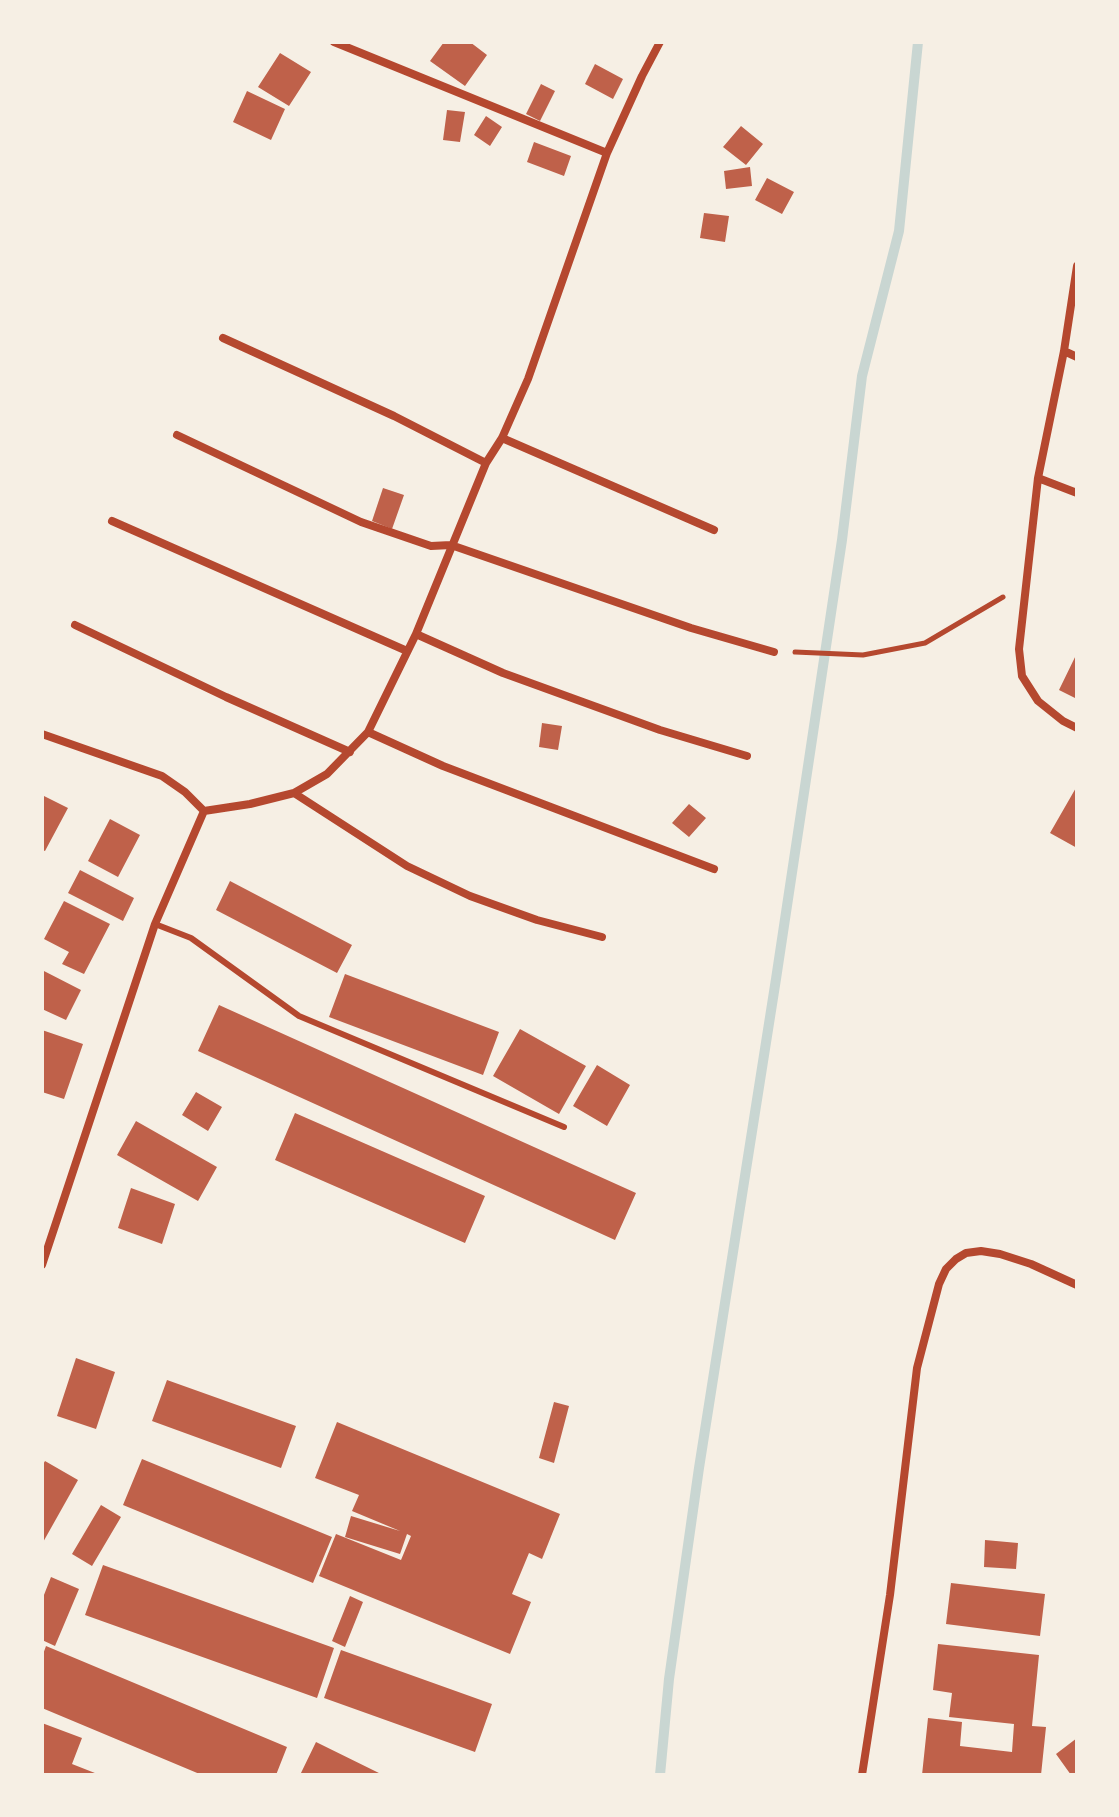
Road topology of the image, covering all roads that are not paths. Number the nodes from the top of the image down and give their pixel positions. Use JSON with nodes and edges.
{"nodes":[{"id":1,"x":334,"y":42,"type":"edge"},
{"id":2,"x":660,"y":42,"type":"edge"},
{"id":3,"x":607,"y":153,"type":"junction"},
{"id":4,"x":1077,"y":266,"type":"edge"},
{"id":5,"x":223,"y":338,"type":"dead end"},
{"id":6,"x":1064,"y":351,"type":"junction"},
{"id":7,"x":1077,"y":357,"type":"edge"},
{"id":8,"x":177,"y":435,"type":"dead end"},
{"id":9,"x":502,"y":438,"type":"junction"},
{"id":10,"x":486,"y":463,"type":"junction"},
{"id":11,"x":1038,"y":478,"type":"junction"},
{"id":12,"x":1077,"y":493,"type":"edge"},
{"id":13,"x":112,"y":521,"type":"dead end"},
{"id":14,"x":714,"y":530,"type":"dead end"},
{"id":15,"x":451,"y":545,"type":"junction"},
{"id":16,"x":75,"y":625,"type":"dead end"},
{"id":17,"x":416,"y":634,"type":"junction"},
{"id":18,"x":407,"y":651,"type":"junction"},
{"id":19,"x":774,"y":652,"type":"road end"},
{"id":20,"x":1077,"y":728,"type":"edge"},
{"id":21,"x":368,"y":732,"type":"junction"},
{"id":22,"x":42,"y":734,"type":"edge"},
{"id":23,"x":350,"y":752,"type":"junction"},
{"id":24,"x":747,"y":756,"type":"dead end"},
{"id":25,"x":294,"y":793,"type":"junction"},
{"id":26,"x":204,"y":811,"type":"junction"},
{"id":27,"x":714,"y":869,"type":"dead end"},
{"id":28,"x":155,"y":924,"type":"junction"},
{"id":29,"x":602,"y":937,"type":"dead end"},
{"id":30,"x":564,"y":1127,"type":"dead end"},
{"id":31,"x":43,"y":1259,"type":"edge"},
{"id":32,"x":1077,"y":1285,"type":"edge"},
{"id":33,"x":862,"y":1775,"type":"edge"}],
"edges":[{"from":1,"to":3,"type":"street"},
{"from":2,"to":3,"type":"street"},
{"from":3,"to":9,"type":"street"},
{"from":4,"to":6,"type":"street"},
{"from":5,"to":10,"type":"street"},
{"from":6,"to":7,"type":"street"},
{"from":6,"to":11,"type":"street"},
{"from":8,"to":15,"type":"street"},
{"from":9,"to":10,"type":"street"},
{"from":9,"to":14,"type":"street"},
{"from":10,"to":15,"type":"street"},
{"from":11,"to":12,"type":"street"},
{"from":11,"to":20,"type":"street"},
{"from":13,"to":18,"type":"street"},
{"from":15,"to":17,"type":"street"},
{"from":15,"to":19,"type":"street"},
{"from":16,"to":23,"type":"street"},
{"from":17,"to":18,"type":"street"},
{"from":17,"to":24,"type":"street"},
{"from":18,"to":21,"type":"street"},
{"from":21,"to":23,"type":"street"},
{"from":21,"to":27,"type":"street"},
{"from":22,"to":26,"type":"street"},
{"from":23,"to":25,"type":"street"},
{"from":25,"to":26,"type":"street"},
{"from":25,"to":29,"type":"street"},
{"from":26,"to":28,"type":"street"},
{"from":28,"to":30,"type":"lane"},
{"from":28,"to":31,"type":"street"},
{"from":32,"to":33,"type":"street"}]}
